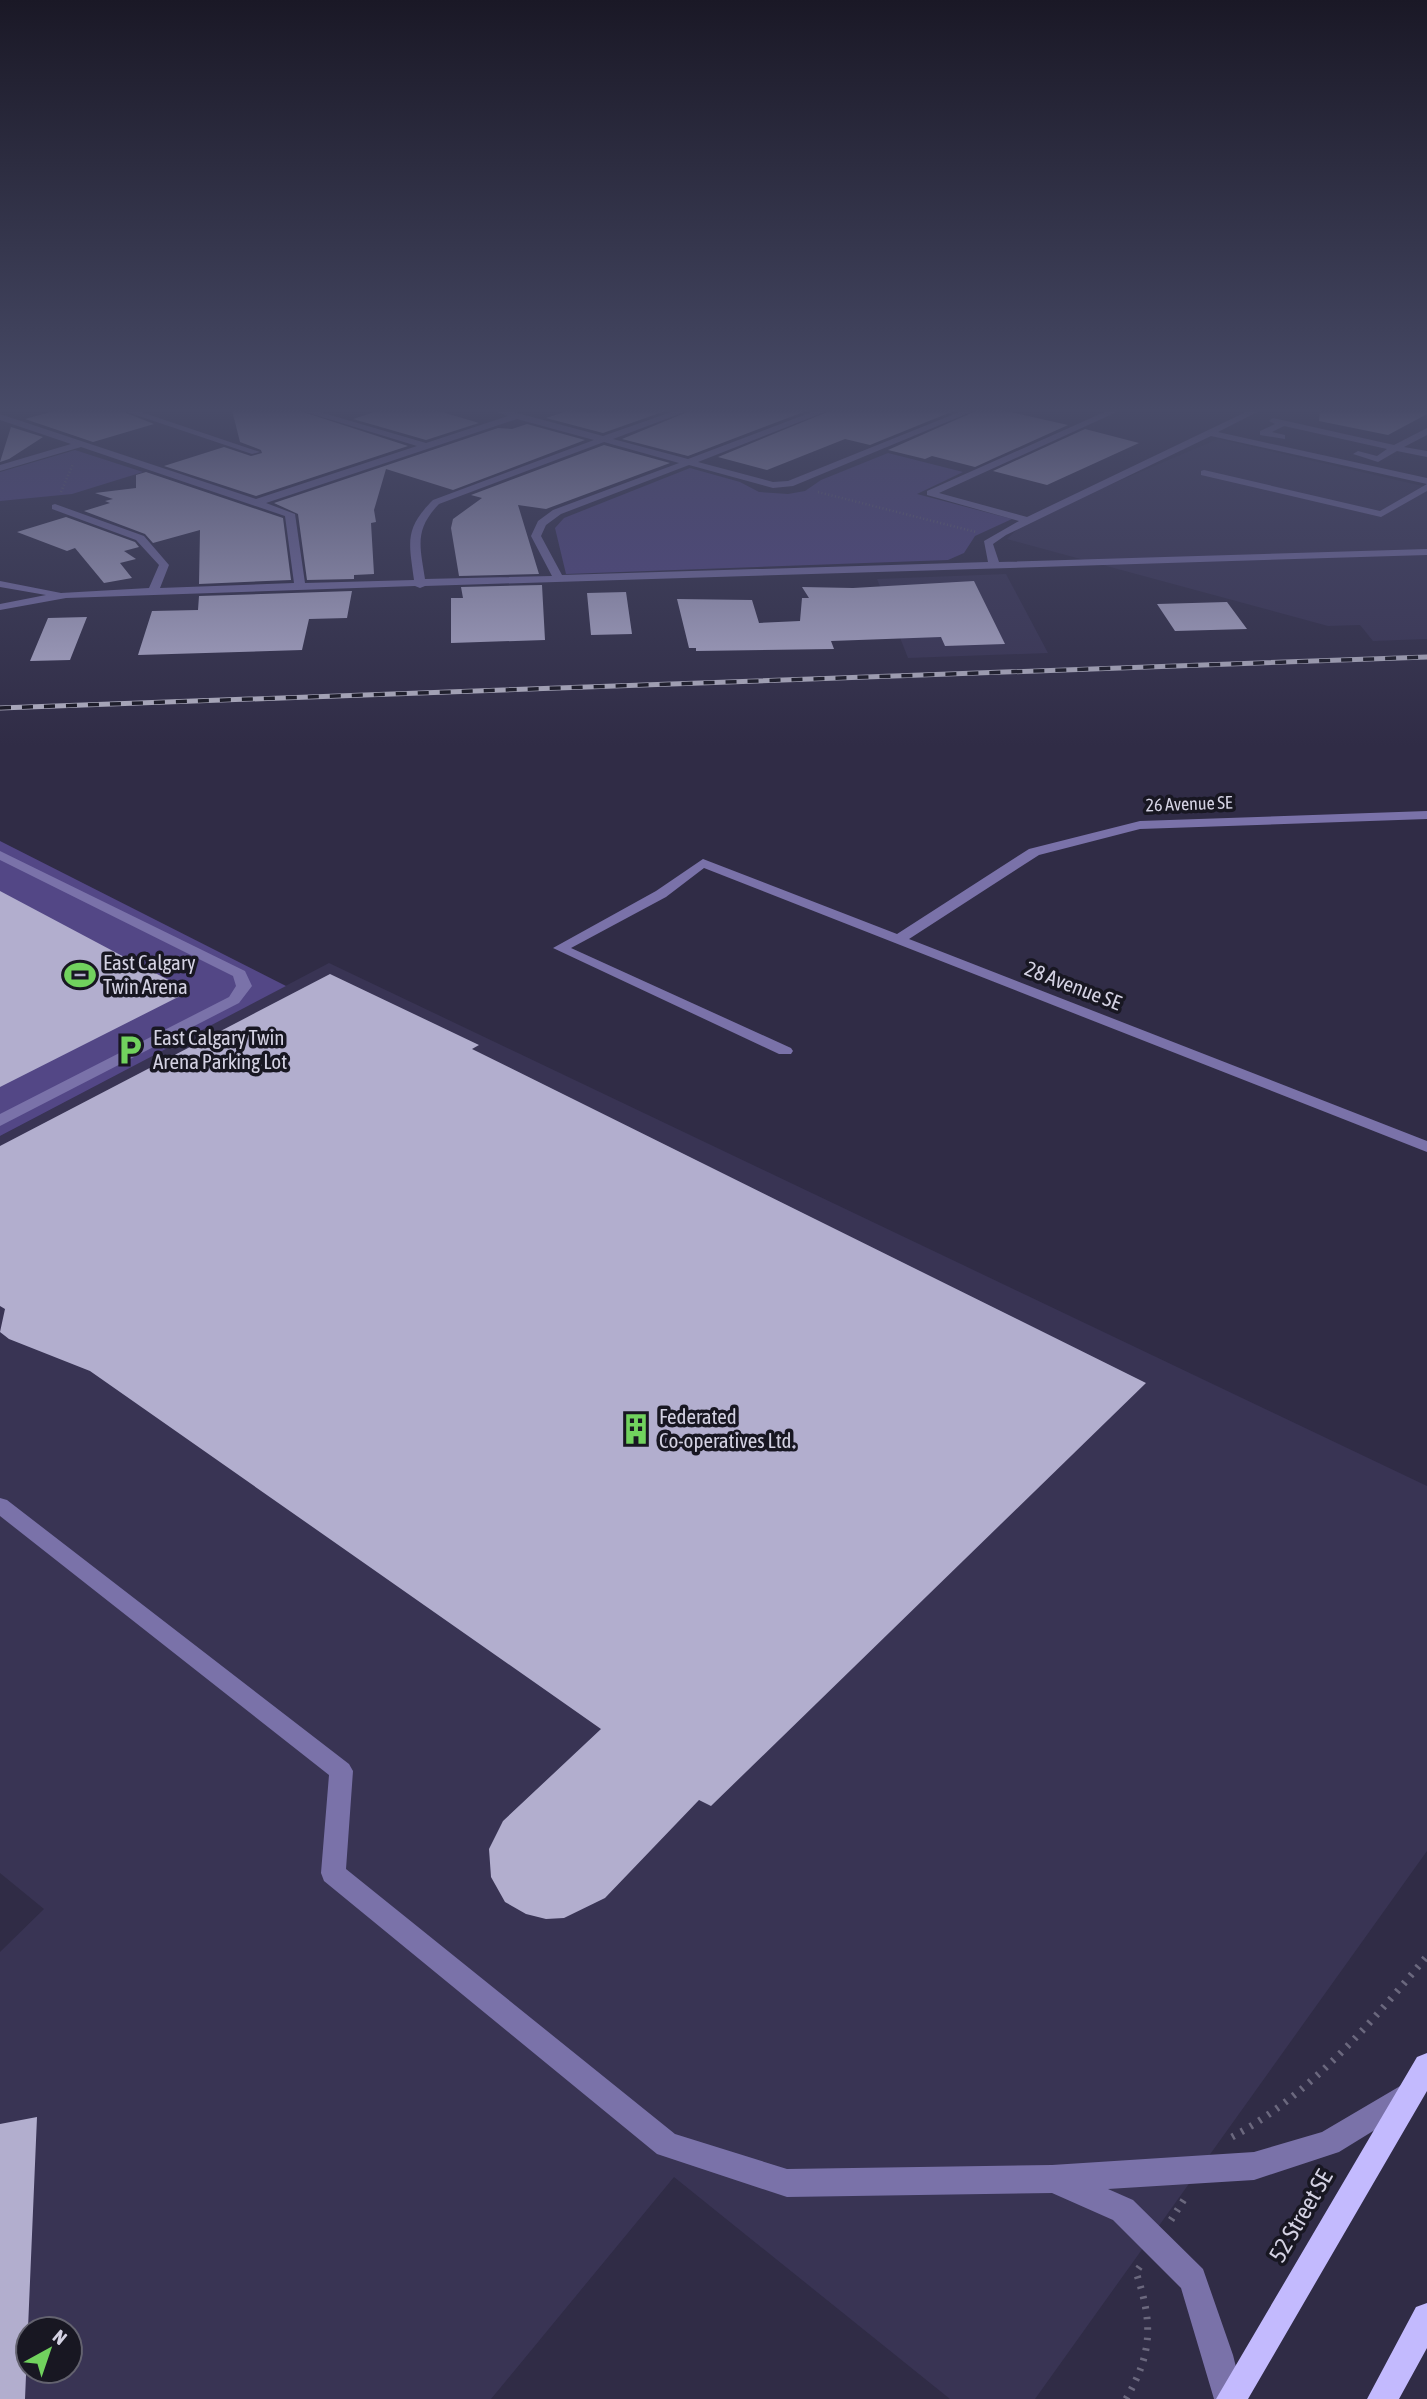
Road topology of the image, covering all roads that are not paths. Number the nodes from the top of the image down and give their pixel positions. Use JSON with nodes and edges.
{"nodes":[{"id":1,"x":96,"y":522,"type":"edge"},
{"id":2,"x":291,"y":522,"type":"edge"},
{"id":3,"x":419,"y":522,"type":"edge"},
{"id":4,"x":543,"y":522,"type":"edge"},
{"id":5,"x":1023,"y":522,"type":"edge"},
{"id":6,"x":1427,"y":552,"type":"edge"},
{"id":7,"x":994,"y":564,"type":"junction"},
{"id":8,"x":559,"y":579,"type":"junction"},
{"id":9,"x":0,"y":584,"type":"edge"},
{"id":10,"x":420,"y":585,"type":"junction"},
{"id":11,"x":300,"y":588,"type":"junction"},
{"id":12,"x":153,"y":591,"type":"junction"},
{"id":13,"x":66,"y":596,"type":"junction"},
{"id":14,"x":0,"y":607,"type":"edge"},
{"id":15,"x":1427,"y":815,"type":"edge"},
{"id":16,"x":0,"y":855,"type":"edge"},
{"id":17,"x":897,"y":940,"type":"junction"},
{"id":18,"x":785,"y":1051,"type":"dead end"},
{"id":19,"x":0,"y":1121,"type":"edge"},
{"id":20,"x":1427,"y":1147,"type":"edge"},
{"id":21,"x":0,"y":1505,"type":"edge"},
{"id":22,"x":1427,"y":2066,"type":"edge"},
{"id":23,"x":1410,"y":2092,"type":"junction"},
{"id":24,"x":1052,"y":2179,"type":"junction"},
{"id":25,"x":1427,"y":2318,"type":"edge"},
{"id":26,"x":1230,"y":2399,"type":"edge"},
{"id":27,"x":1382,"y":2399,"type":"edge"}],
"edges":[{"from":1,"to":12,"type":"street"},
{"from":2,"to":11,"type":"street"},
{"from":3,"to":10,"type":"street"},
{"from":4,"to":8,"type":"street"},
{"from":5,"to":7,"type":"street"},
{"from":6,"to":7,"type":"street"},
{"from":7,"to":8,"type":"street"},
{"from":8,"to":10,"type":"street"},
{"from":9,"to":13,"type":"street"},
{"from":10,"to":11,"type":"street"},
{"from":11,"to":12,"type":"street"},
{"from":12,"to":13,"type":"street"},
{"from":13,"to":14,"type":"street"},
{"from":15,"to":17,"type":"street","name":"26 Avenue SE"},
{"from":16,"to":19,"type":"street"},
{"from":17,"to":18,"type":"street","name":"28 Avenue SE"},
{"from":17,"to":20,"type":"street","name":"28 Avenue SE"},
{"from":21,"to":24,"type":"street"},
{"from":22,"to":23,"type":"main road","name":"52 Street SE"},
{"from":23,"to":24,"type":"street"},
{"from":23,"to":26,"type":"main road","name":"52 Street SE"},
{"from":24,"to":26,"type":"street"},
{"from":25,"to":27,"type":"main road"}]}
